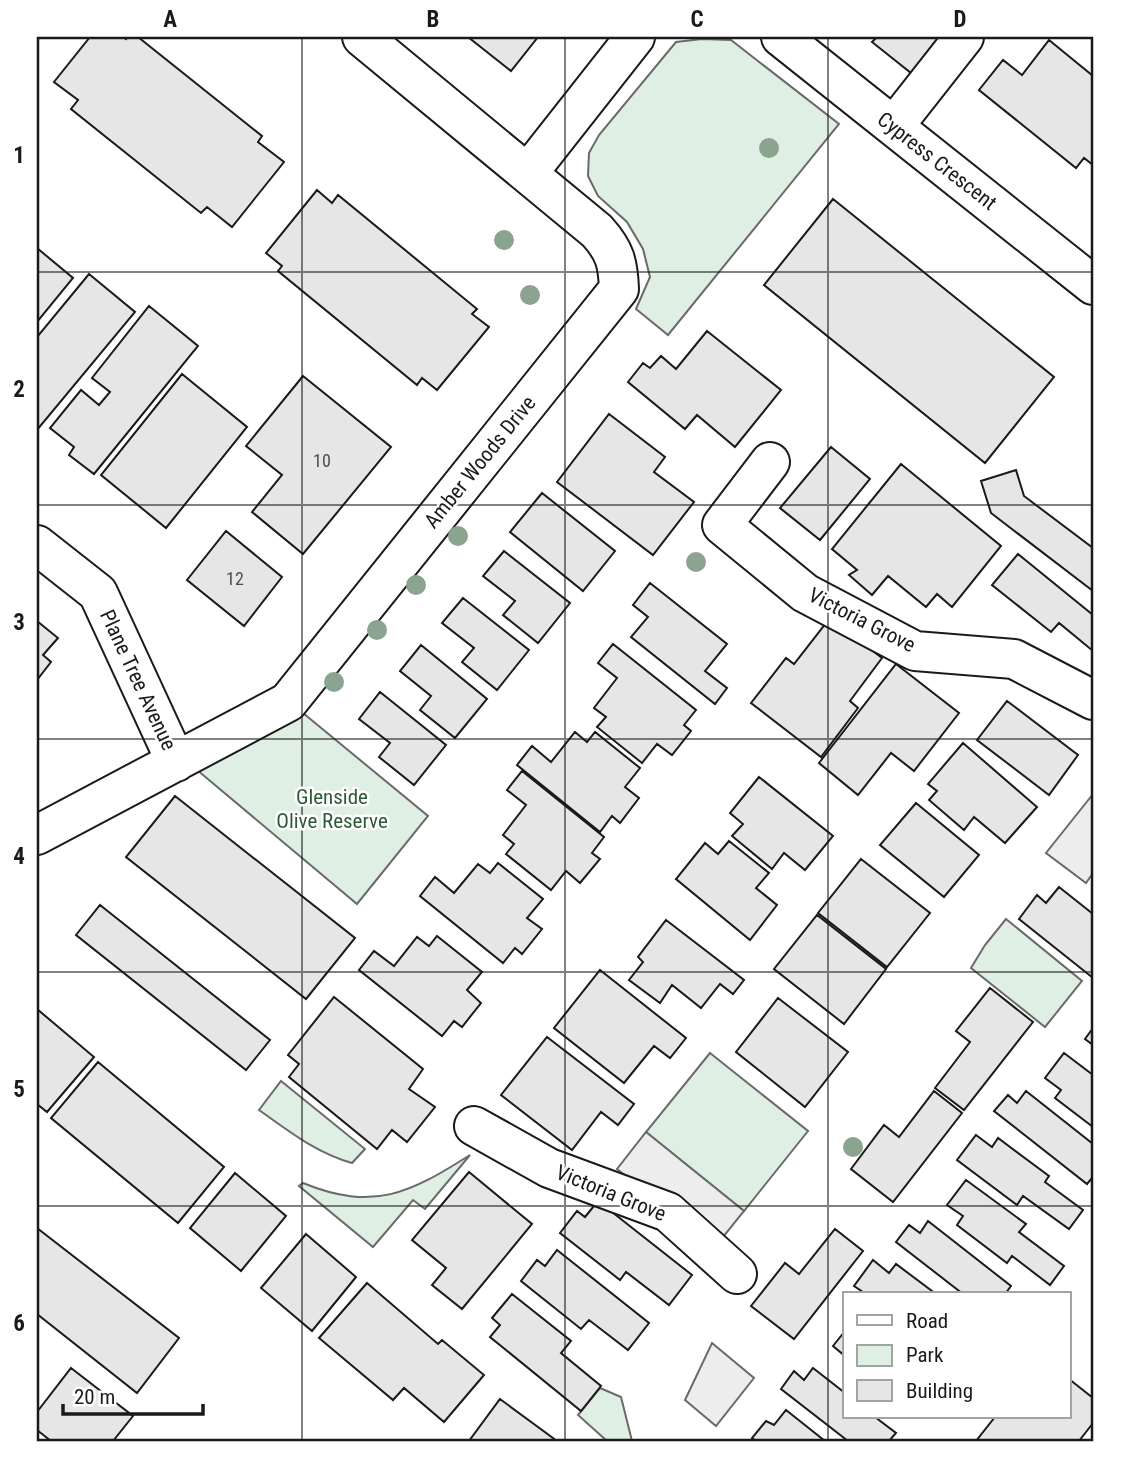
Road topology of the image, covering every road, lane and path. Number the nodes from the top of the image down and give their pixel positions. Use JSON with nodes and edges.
{"nodes":[{"id":1,"x":362,"y":37,"type":"edge"},
{"id":2,"x":635,"y":37,"type":"edge"},
{"id":3,"x":781,"y":37,"type":"edge"},
{"id":4,"x":964,"y":37,"type":"edge"},
{"id":5,"x":894,"y":126,"type":"junction"},
{"id":6,"x":528,"y":173,"type":"junction"},
{"id":7,"x":1093,"y":285,"type":"edge"},
{"id":8,"x":770,"y":462,"type":"dead end"},
{"id":9,"x":37,"y":545,"type":"edge"},
{"id":10,"x":1093,"y":700,"type":"edge"},
{"id":11,"x":176,"y":762,"type":"junction"},
{"id":12,"x":37,"y":835,"type":"edge"},
{"id":13,"x":474,"y":1126,"type":"dead end"},
{"id":14,"x":737,"y":1274,"type":"dead end"}],
"edges":[{"from":1,"to":6,"type":"street","name":"Amber Woods Drive"},
{"from":2,"to":6,"type":"street"},
{"from":3,"to":5,"type":"street","name":"Cypress Crescent"},
{"from":4,"to":5,"type":"street"},
{"from":5,"to":7,"type":"street","name":"Cypress Crescent"},
{"from":6,"to":11,"type":"street","name":"Amber Woods Drive"},
{"from":8,"to":10,"type":"street","name":"Victoria Grove"},
{"from":9,"to":11,"type":"street","name":"Plane Tree Avenue"},
{"from":11,"to":12,"type":"street","name":"Amber Woods Drive"},
{"from":13,"to":14,"type":"street","name":"Victoria Grove"}]}
